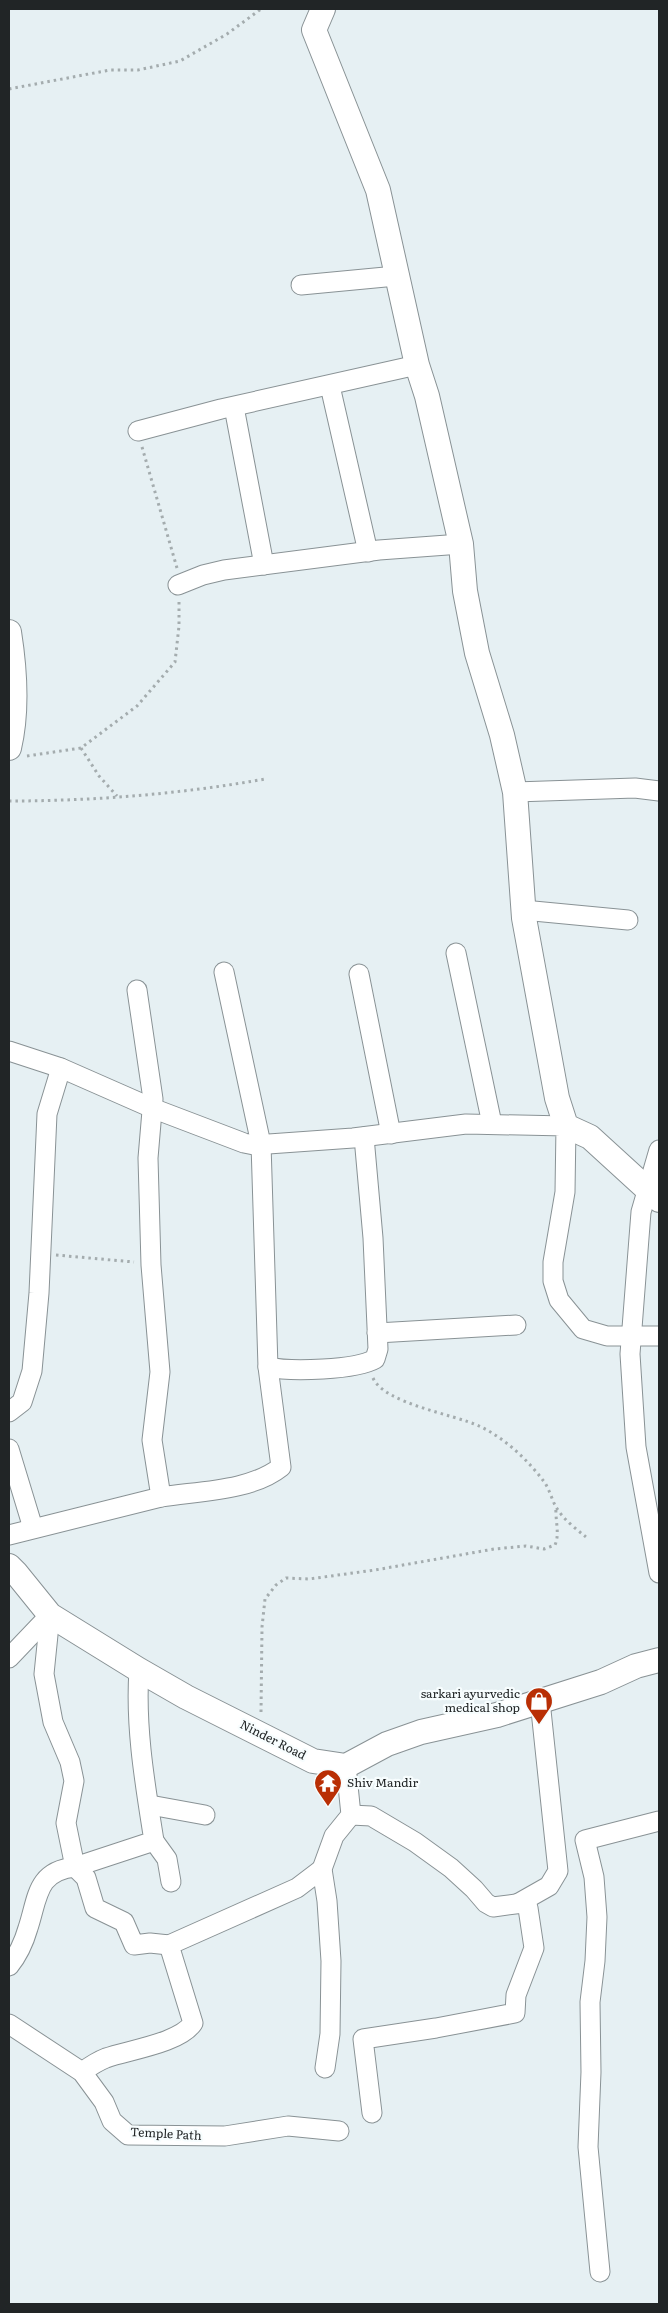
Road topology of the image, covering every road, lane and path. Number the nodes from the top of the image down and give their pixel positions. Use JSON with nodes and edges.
{"nodes":[{"id":1,"x":261,"y":9,"type":"edge"},
{"id":2,"x":323,"y":9,"type":"edge"},
{"id":3,"x":9,"y":89,"type":"edge"},
{"id":4,"x":396,"y":276,"type":"junction"},
{"id":5,"x":301,"y":285,"type":"dead end"},
{"id":6,"x":417,"y":365,"type":"junction"},
{"id":7,"x":330,"y":386,"type":"junction"},
{"id":8,"x":234,"y":407,"type":"junction"},
{"id":9,"x":138,"y":431,"type":"joint"},
{"id":10,"x":460,"y":544,"type":"junction"},
{"id":11,"x":368,"y":552,"type":"junction"},
{"id":12,"x":264,"y":565,"type":"junction"},
{"id":13,"x":178,"y":585,"type":"junction"},
{"id":14,"x":9,"y":632,"type":"edge"},
{"id":15,"x":81,"y":748,"type":"junction"},
{"id":16,"x":13,"y":752,"type":"edge"},
{"id":17,"x":265,"y":779,"type":"dead end"},
{"id":18,"x":659,"y":791,"type":"edge"},
{"id":19,"x":515,"y":792,"type":"junction"},
{"id":20,"x":117,"y":796,"type":"junction"},
{"id":21,"x":9,"y":801,"type":"edge"},
{"id":22,"x":523,"y":910,"type":"junction"},
{"id":23,"x":628,"y":920,"type":"dead end"},
{"id":24,"x":456,"y":953,"type":"dead end"},
{"id":25,"x":224,"y":972,"type":"dead end"},
{"id":26,"x":359,"y":974,"type":"dead end"},
{"id":27,"x":137,"y":990,"type":"dead end"},
{"id":28,"x":9,"y":1051,"type":"edge"},
{"id":29,"x":61,"y":1068,"type":"junction"},
{"id":30,"x":152,"y":1108,"type":"junction"},
{"id":31,"x":492,"y":1124,"type":"junction"},
{"id":32,"x":566,"y":1126,"type":"junction"},
{"id":33,"x":391,"y":1134,"type":"junction"},
{"id":34,"x":364,"y":1137,"type":"junction"},
{"id":35,"x":261,"y":1144,"type":"junction"},
{"id":36,"x":659,"y":1150,"type":"edge"},
{"id":37,"x":653,"y":1194,"type":"edge"},
{"id":38,"x":40,"y":1254,"type":"junction"},
{"id":39,"x":151,"y":1265,"type":"junction"},
{"id":40,"x":516,"y":1325,"type":"dead end"},
{"id":41,"x":377,"y":1333,"type":"junction"},
{"id":42,"x":631,"y":1336,"type":"junction"},
{"id":43,"x":659,"y":1336,"type":"edge"},
{"id":44,"x":366,"y":1364,"type":"junction"},
{"id":45,"x":268,"y":1367,"type":"junction"},
{"id":46,"x":9,"y":1412,"type":"edge"},
{"id":47,"x":9,"y":1449,"type":"edge"},
{"id":48,"x":162,"y":1497,"type":"junction"},
{"id":49,"x":556,"y":1507,"type":"junction"},
{"id":50,"x":33,"y":1528,"type":"junction"},
{"id":51,"x":9,"y":1535,"type":"edge"},
{"id":52,"x":586,"y":1537,"type":"dead end"},
{"id":53,"x":9,"y":1566,"type":"edge"},
{"id":54,"x":659,"y":1573,"type":"edge"},
{"id":55,"x":50,"y":1615,"type":"junction"},
{"id":56,"x":9,"y":1658,"type":"edge"},
{"id":57,"x":659,"y":1660,"type":"edge"},
{"id":58,"x":139,"y":1670,"type":"junction"},
{"id":59,"x":540,"y":1701,"type":"junction"},
{"id":60,"x":263,"y":1735,"type":"junction"},
{"id":61,"x":346,"y":1766,"type":"junction"},
{"id":62,"x":150,"y":1805,"type":"junction"},
{"id":63,"x":205,"y":1815,"type":"dead end"},
{"id":64,"x":351,"y":1816,"type":"junction"},
{"id":65,"x":659,"y":1821,"type":"edge"},
{"id":66,"x":154,"y":1841,"type":"junction"},
{"id":67,"x":74,"y":1867,"type":"junction"},
{"id":68,"x":322,"y":1868,"type":"junction"},
{"id":69,"x":171,"y":1882,"type":"dead end"},
{"id":70,"x":519,"y":1903,"type":"junction"},
{"id":71,"x":169,"y":1945,"type":"junction"},
{"id":72,"x":9,"y":1966,"type":"edge"},
{"id":73,"x":9,"y":2024,"type":"edge"},
{"id":74,"x":325,"y":2068,"type":"dead end"},
{"id":75,"x":82,"y":2072,"type":"junction"},
{"id":76,"x":372,"y":2112,"type":"dead end"},
{"id":77,"x":339,"y":2131,"type":"dead end"},
{"id":78,"x":600,"y":2272,"type":"dead end"}],
"edges":[{"from":1,"to":3,"type":"path"},
{"from":2,"to":4,"type":"street"},
{"from":4,"to":5,"type":"street"},
{"from":4,"to":6,"type":"street"},
{"from":6,"to":7,"type":"street"},
{"from":6,"to":10,"type":"street"},
{"from":7,"to":8,"type":"street"},
{"from":7,"to":11,"type":"street"},
{"from":8,"to":9,"type":"street"},
{"from":8,"to":12,"type":"street"},
{"from":9,"to":13,"type":"path"},
{"from":10,"to":11,"type":"street"},
{"from":10,"to":19,"type":"street"},
{"from":11,"to":12,"type":"street"},
{"from":12,"to":13,"type":"street"},
{"from":13,"to":15,"type":"path"},
{"from":14,"to":16,"type":"street"},
{"from":15,"to":16,"type":"path"},
{"from":15,"to":20,"type":"path"},
{"from":17,"to":20,"type":"path"},
{"from":18,"to":19,"type":"street"},
{"from":19,"to":22,"type":"street"},
{"from":20,"to":21,"type":"path"},
{"from":22,"to":23,"type":"street"},
{"from":22,"to":32,"type":"street"},
{"from":24,"to":31,"type":"street"},
{"from":25,"to":35,"type":"street"},
{"from":26,"to":33,"type":"street"},
{"from":27,"to":30,"type":"street"},
{"from":28,"to":29,"type":"street"},
{"from":29,"to":30,"type":"street"},
{"from":29,"to":38,"type":"street"},
{"from":30,"to":35,"type":"street"},
{"from":30,"to":39,"type":"street"},
{"from":31,"to":32,"type":"street"},
{"from":31,"to":33,"type":"street"},
{"from":32,"to":37,"type":"street"},
{"from":32,"to":42,"type":"street"},
{"from":33,"to":34,"type":"street"},
{"from":34,"to":35,"type":"street"},
{"from":34,"to":41,"type":"street"},
{"from":35,"to":45,"type":"street"},
{"from":36,"to":37,"type":"street"},
{"from":37,"to":42,"type":"street"},
{"from":38,"to":39,"type":"path"},
{"from":38,"to":46,"type":"street"},
{"from":39,"to":48,"type":"street"},
{"from":40,"to":41,"type":"street"},
{"from":41,"to":44,"type":"street"},
{"from":42,"to":43,"type":"street"},
{"from":42,"to":54,"type":"street"},
{"from":44,"to":45,"type":"street"},
{"from":44,"to":49,"type":"path"},
{"from":45,"to":48,"type":"street"},
{"from":47,"to":50,"type":"street"},
{"from":48,"to":50,"type":"street"},
{"from":49,"to":52,"type":"path"},
{"from":49,"to":60,"type":"path"},
{"from":50,"to":51,"type":"street"},
{"from":53,"to":55,"type":"street","name":"Ninder Road"},
{"from":55,"to":56,"type":"street"},
{"from":55,"to":58,"type":"street","name":"Ninder Road"},
{"from":55,"to":67,"type":"street"},
{"from":57,"to":59,"type":"street"},
{"from":58,"to":60,"type":"street","name":"Ninder Road"},
{"from":58,"to":62,"type":"street"},
{"from":59,"to":61,"type":"street"},
{"from":59,"to":70,"type":"street"},
{"from":60,"to":61,"type":"street","name":"Ninder Road"},
{"from":61,"to":64,"type":"street"},
{"from":62,"to":63,"type":"street"},
{"from":62,"to":66,"type":"street"},
{"from":64,"to":68,"type":"street"},
{"from":64,"to":70,"type":"street"},
{"from":65,"to":78,"type":"street"},
{"from":66,"to":67,"type":"street"},
{"from":66,"to":69,"type":"street"},
{"from":67,"to":71,"type":"street"},
{"from":67,"to":72,"type":"street"},
{"from":68,"to":71,"type":"street"},
{"from":68,"to":74,"type":"street"},
{"from":70,"to":76,"type":"street"},
{"from":71,"to":75,"type":"street"},
{"from":73,"to":75,"type":"street","name":"Temple Path"},
{"from":75,"to":77,"type":"street","name":"Temple Path"}]}
